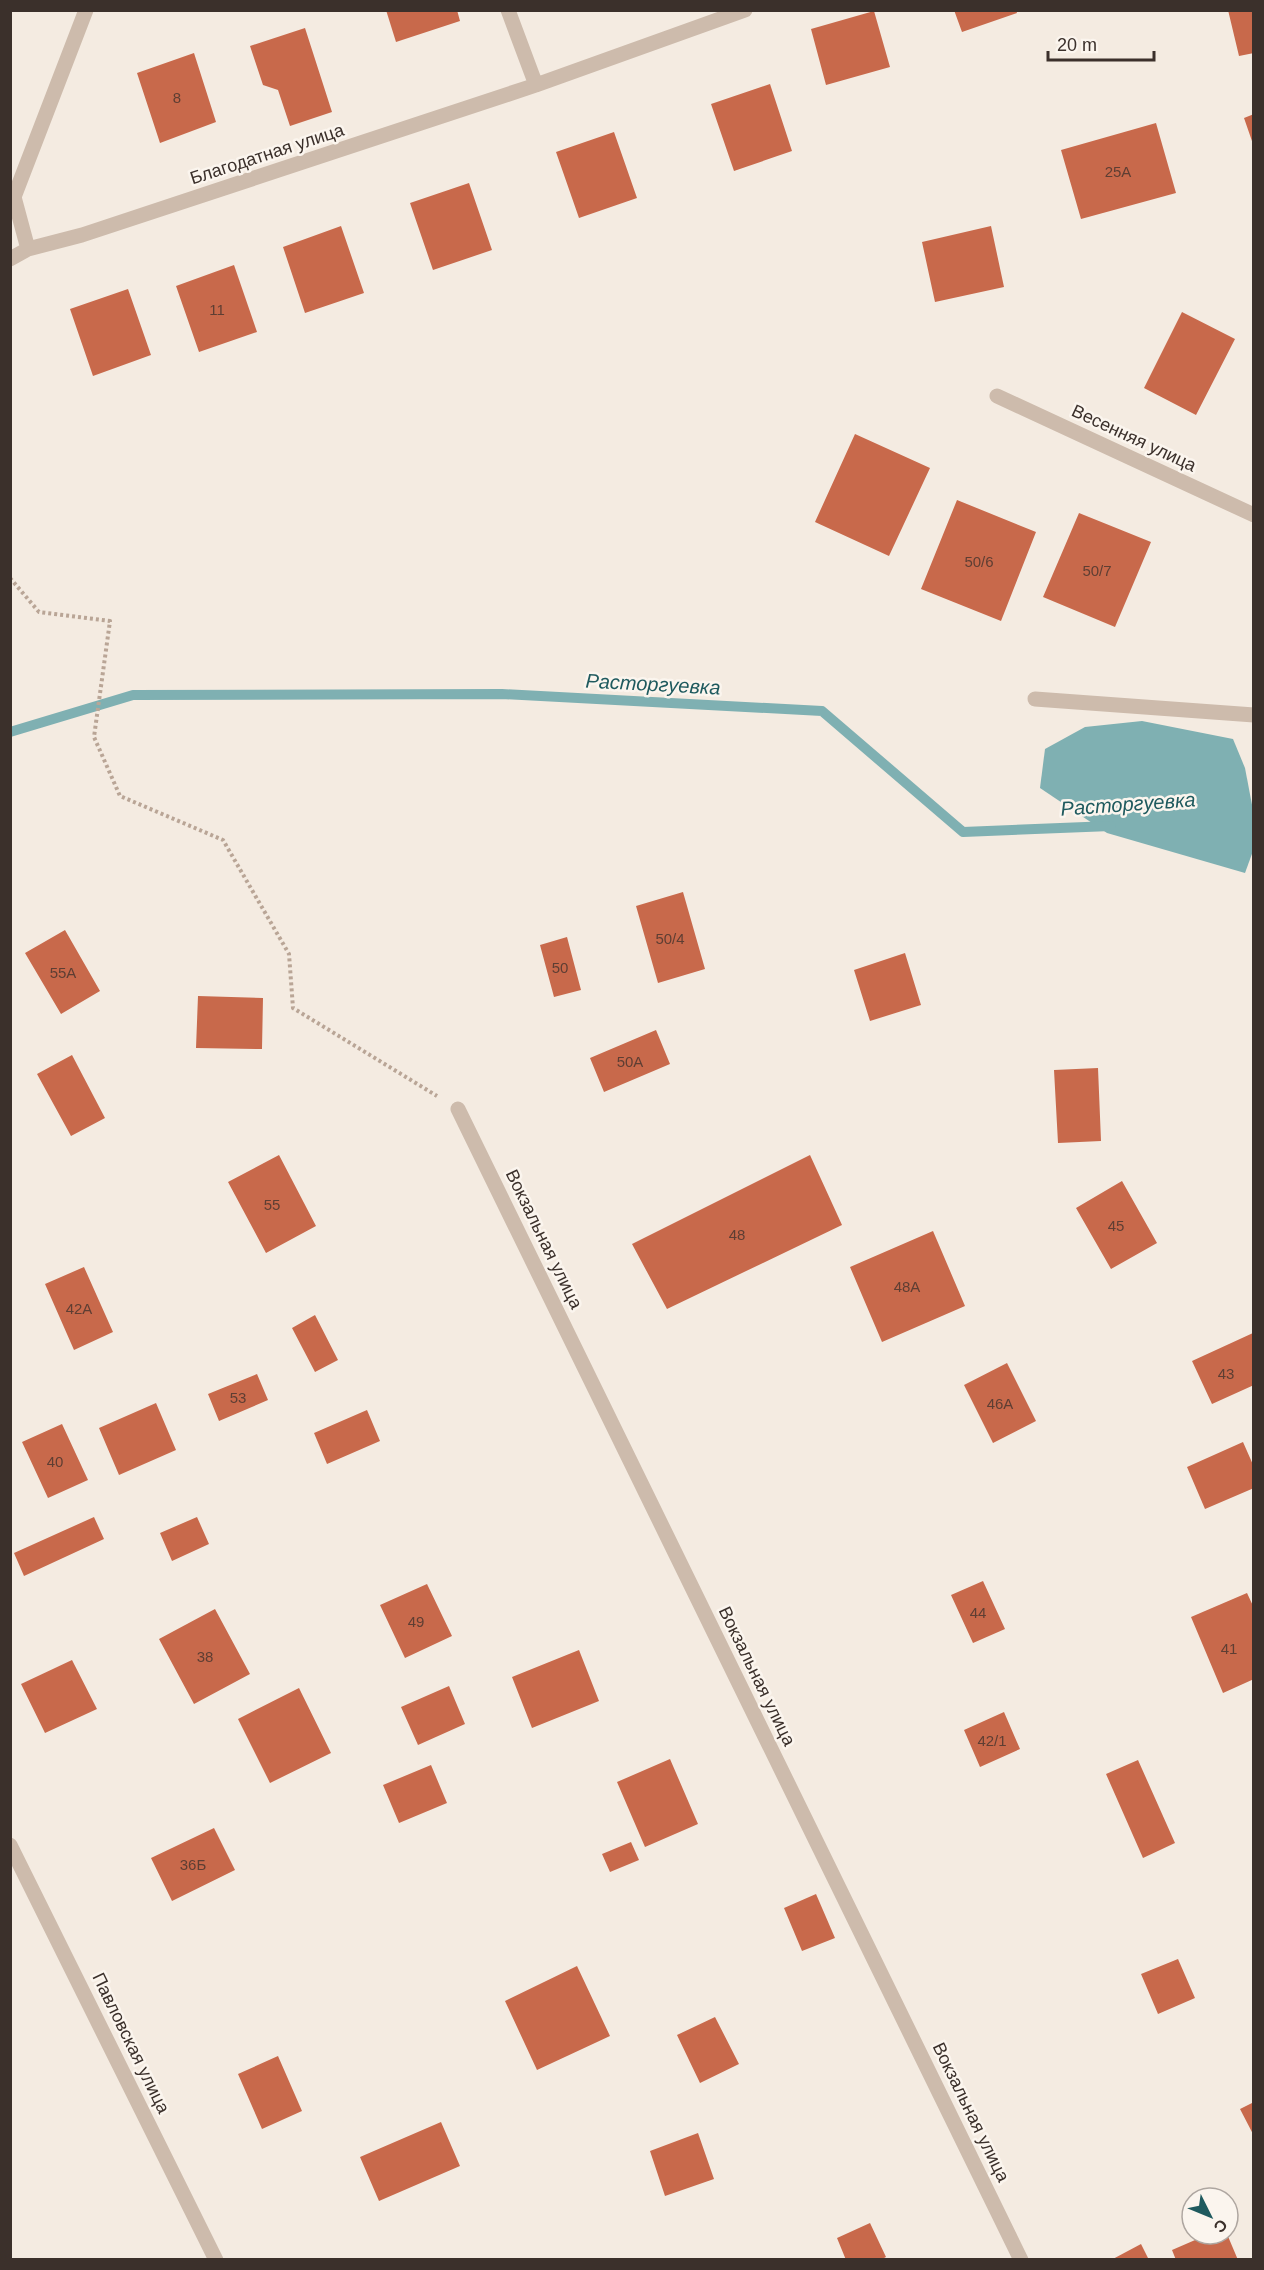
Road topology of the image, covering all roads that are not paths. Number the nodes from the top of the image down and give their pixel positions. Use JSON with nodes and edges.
{"nodes":[{"id":1,"x":86,"y":10,"type":"edge"},
{"id":2,"x":508,"y":10,"type":"edge"},
{"id":3,"x":745,"y":10,"type":"edge"},
{"id":4,"x":536,"y":85,"type":"junction"},
{"id":5,"x":28,"y":249,"type":"junction"},
{"id":6,"x":10,"y":259,"type":"edge"},
{"id":7,"x":997,"y":396,"type":"dead end"},
{"id":8,"x":1254,"y":515,"type":"edge"},
{"id":9,"x":1035,"y":699,"type":"dead end"},
{"id":10,"x":1254,"y":715,"type":"edge"},
{"id":11,"x":458,"y":1109,"type":"road end"},
{"id":12,"x":10,"y":1845,"type":"edge"},
{"id":13,"x":216,"y":2259,"type":"edge"},
{"id":14,"x":1021,"y":2259,"type":"edge"}],
"edges":[{"from":1,"to":5,"type":"street"},
{"from":2,"to":4,"type":"street"},
{"from":3,"to":4,"type":"street","name":"Благодатная улица"},
{"from":4,"to":5,"type":"street","name":"Благодатная улица"},
{"from":5,"to":6,"type":"street","name":"Благодатная улица"},
{"from":7,"to":8,"type":"street","name":"Весенняя улица"},
{"from":9,"to":10,"type":"street"},
{"from":11,"to":14,"type":"street","name":"Вокзальная улица"},
{"from":12,"to":13,"type":"street","name":"Павловская улица"}]}
